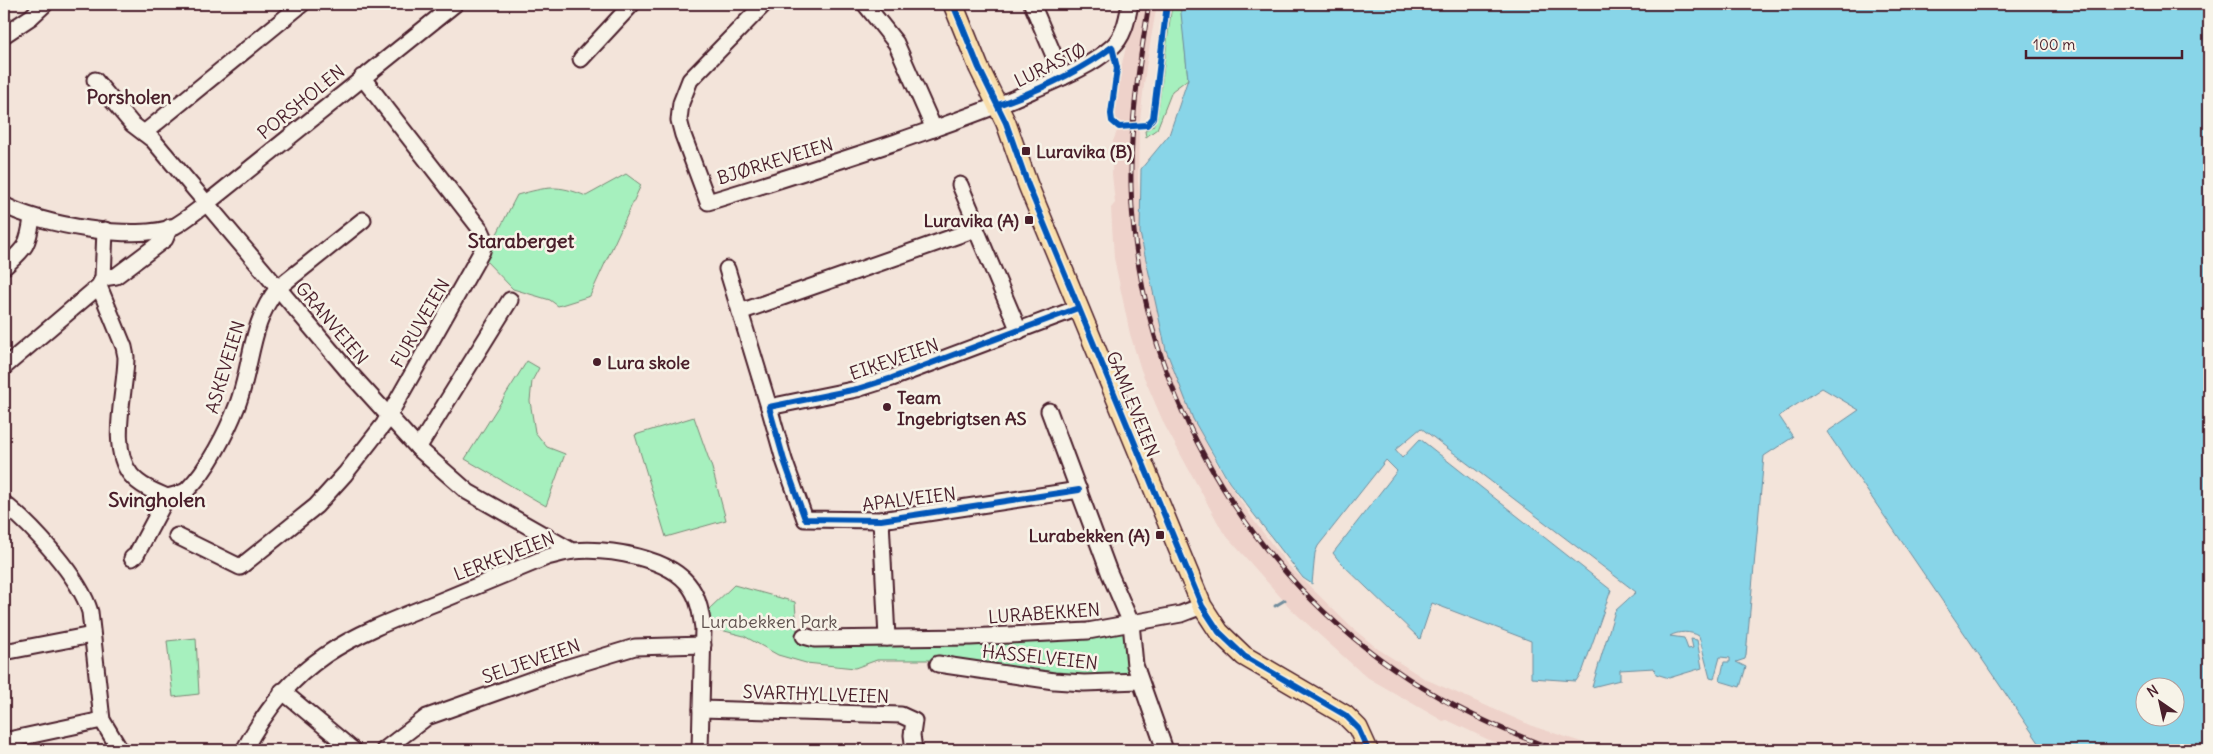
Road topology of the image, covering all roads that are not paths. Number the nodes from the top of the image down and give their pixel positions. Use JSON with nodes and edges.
{"nodes":[{"id":1,"x":45,"y":4,"type":"edge"},
{"id":2,"x":302,"y":4,"type":"edge"},
{"id":3,"x":632,"y":4,"type":"edge"},
{"id":4,"x":764,"y":4,"type":"edge"},
{"id":5,"x":865,"y":4,"type":"edge"},
{"id":6,"x":953,"y":4,"type":"edge"},
{"id":7,"x":1032,"y":4,"type":"edge"},
{"id":8,"x":1130,"y":4,"type":"edge"},
{"id":9,"x":452,"y":5,"type":"edge"},
{"id":10,"x":4,"y":35,"type":"edge"},
{"id":11,"x":581,"y":60,"type":"dead end"},
{"id":12,"x":362,"y":77,"type":"junction"},
{"id":13,"x":1063,"y":77,"type":"junction"},
{"id":14,"x":95,"y":80,"type":"dead end"},
{"id":15,"x":995,"y":106,"type":"junction"},
{"id":16,"x":934,"y":129,"type":"junction"},
{"id":17,"x":144,"y":133,"type":"junction"},
{"id":18,"x":960,"y":185,"type":"dead end"},
{"id":19,"x":206,"y":204,"type":"junction"},
{"id":20,"x":4,"y":205,"type":"edge"},
{"id":21,"x":32,"y":218,"type":"junction"},
{"id":22,"x":363,"y":220,"type":"dead end"},
{"id":23,"x":170,"y":227,"type":"junction"},
{"id":24,"x":976,"y":229,"type":"junction"},
{"id":25,"x":105,"y":230,"type":"junction"},
{"id":26,"x":4,"y":267,"type":"edge"},
{"id":27,"x":727,"y":269,"type":"dead end"},
{"id":28,"x":101,"y":282,"type":"junction"},
{"id":29,"x":278,"y":288,"type":"junction"},
{"id":30,"x":510,"y":300,"type":"dead end"},
{"id":31,"x":1078,"y":308,"type":"junction"},
{"id":32,"x":740,"y":312,"type":"junction"},
{"id":33,"x":1018,"y":331,"type":"junction"},
{"id":34,"x":4,"y":367,"type":"edge"},
{"id":35,"x":769,"y":407,"type":"junction"},
{"id":36,"x":1049,"y":411,"type":"dead end"},
{"id":37,"x":388,"y":416,"type":"junction"},
{"id":38,"x":418,"y":448,"type":"junction"},
{"id":39,"x":1080,"y":490,"type":"junction"},
{"id":40,"x":167,"y":497,"type":"junction"},
{"id":41,"x":4,"y":503,"type":"edge"},
{"id":42,"x":880,"y":520,"type":"junction"},
{"id":43,"x":177,"y":536,"type":"dead end"},
{"id":44,"x":572,"y":551,"type":"junction"},
{"id":45,"x":132,"y":558,"type":"dead end"},
{"id":46,"x":1202,"y":606,"type":"junction"},
{"id":47,"x":1131,"y":623,"type":"junction"},
{"id":48,"x":92,"y":635,"type":"junction"},
{"id":49,"x":804,"y":636,"type":"dead end"},
{"id":50,"x":886,"y":638,"type":"junction"},
{"id":51,"x":703,"y":645,"type":"junction"},
{"id":52,"x":4,"y":652,"type":"edge"},
{"id":53,"x":938,"y":664,"type":"dead end"},
{"id":54,"x":1140,"y":681,"type":"junction"},
{"id":55,"x":282,"y":691,"type":"junction"},
{"id":56,"x":701,"y":709,"type":"junction"},
{"id":57,"x":102,"y":720,"type":"junction"},
{"id":58,"x":4,"y":741,"type":"edge"},
{"id":59,"x":24,"y":744,"type":"edge"},
{"id":60,"x":120,"y":750,"type":"edge"},
{"id":61,"x":244,"y":750,"type":"edge"},
{"id":62,"x":353,"y":750,"type":"edge"},
{"id":63,"x":384,"y":750,"type":"edge"},
{"id":64,"x":700,"y":750,"type":"edge"},
{"id":65,"x":914,"y":750,"type":"edge"},
{"id":66,"x":1165,"y":750,"type":"edge"},
{"id":67,"x":1368,"y":750,"type":"edge"}],
"edges":[{"from":1,"to":10,"type":"street"},
{"from":2,"to":17,"type":"street"},
{"from":3,"to":11,"type":"street"},
{"from":4,"to":16,"type":"street","name":"BJØRKEVEIEN"},
{"from":5,"to":16,"type":"street"},
{"from":6,"to":15,"type":"main road","name":"GAMLEVEIEN"},
{"from":7,"to":13,"type":"street","name":"LURASTØ"},
{"from":8,"to":13,"type":"street","name":"LURASTØ"},
{"from":9,"to":12,"type":"street","name":"PORSHOLEN"},
{"from":12,"to":19,"type":"street","name":"PORSHOLEN"},
{"from":12,"to":37,"type":"street","name":"FURUVEIEN"},
{"from":13,"to":15,"type":"street","name":"LURASTØ"},
{"from":14,"to":17,"type":"street","name":"GRANVEIEN"},
{"from":15,"to":16,"type":"street","name":"BJØRKEVEIEN"},
{"from":15,"to":31,"type":"main road","name":"GAMLEVEIEN"},
{"from":17,"to":19,"type":"street","name":"GRANVEIEN"},
{"from":18,"to":24,"type":"street"},
{"from":19,"to":23,"type":"street","name":"PORSHOLEN"},
{"from":19,"to":29,"type":"street","name":"GRANVEIEN"},
{"from":20,"to":21,"type":"street","name":"PORSHOLEN"},
{"from":21,"to":25,"type":"street","name":"PORSHOLEN"},
{"from":21,"to":26,"type":"street"},
{"from":22,"to":29,"type":"street","name":"GRANVEIEN"},
{"from":23,"to":25,"type":"street","name":"PORSHOLEN"},
{"from":23,"to":28,"type":"street","name":"PORSHOLEN"},
{"from":24,"to":32,"type":"street"},
{"from":24,"to":33,"type":"street"},
{"from":25,"to":28,"type":"street"},
{"from":27,"to":32,"type":"street"},
{"from":28,"to":34,"type":"street","name":"PORSHOLEN"},
{"from":28,"to":40,"type":"street"},
{"from":29,"to":37,"type":"street","name":"GRANVEIEN"},
{"from":29,"to":40,"type":"street","name":"ASKEVEIEN"},
{"from":30,"to":38,"type":"street"},
{"from":31,"to":33,"type":"street","name":"EIKEVEIEN"},
{"from":31,"to":46,"type":"main road","name":"GAMLEVEIEN"},
{"from":32,"to":35,"type":"street"},
{"from":33,"to":35,"type":"street","name":"EIKEVEIEN"},
{"from":35,"to":42,"type":"street","name":"APALVEIEN"},
{"from":36,"to":39,"type":"street"},
{"from":37,"to":38,"type":"street","name":"GRANVEIEN"},
{"from":37,"to":43,"type":"street","name":"FURUVEIEN"},
{"from":38,"to":44,"type":"street","name":"GRANVEIEN"},
{"from":39,"to":42,"type":"street","name":"APALVEIEN"},
{"from":39,"to":47,"type":"street"},
{"from":40,"to":45,"type":"street"},
{"from":41,"to":48,"type":"street"},
{"from":42,"to":50,"type":"street","name":"APALVEIEN"},
{"from":44,"to":51,"type":"street","name":"LERKEVEIEN"},
{"from":44,"to":55,"type":"street","name":"LERKEVEIEN"},
{"from":46,"to":47,"type":"street","name":"LURABEKKEN"},
{"from":46,"to":67,"type":"main road","name":"GAMLEVEIEN"},
{"from":47,"to":50,"type":"street","name":"LURABEKKEN"},
{"from":47,"to":54,"type":"street"},
{"from":48,"to":52,"type":"street"},
{"from":48,"to":57,"type":"street"},
{"from":49,"to":50,"type":"street","name":"LURABEKKEN"},
{"from":51,"to":56,"type":"street","name":"LERKEVEIEN"},
{"from":51,"to":63,"type":"street","name":"SELJEVEIEN"},
{"from":53,"to":54,"type":"street","name":"HASSELVEIEN"},
{"from":54,"to":66,"type":"street"},
{"from":55,"to":61,"type":"street","name":"LERKEVEIEN"},
{"from":55,"to":62,"type":"street"},
{"from":56,"to":64,"type":"street","name":"LERKEVEIEN"},
{"from":56,"to":65,"type":"street","name":"SVARTHYLLVEIEN"},
{"from":57,"to":59,"type":"street"},
{"from":57,"to":60,"type":"street"},
{"from":58,"to":59,"type":"street"}]}
